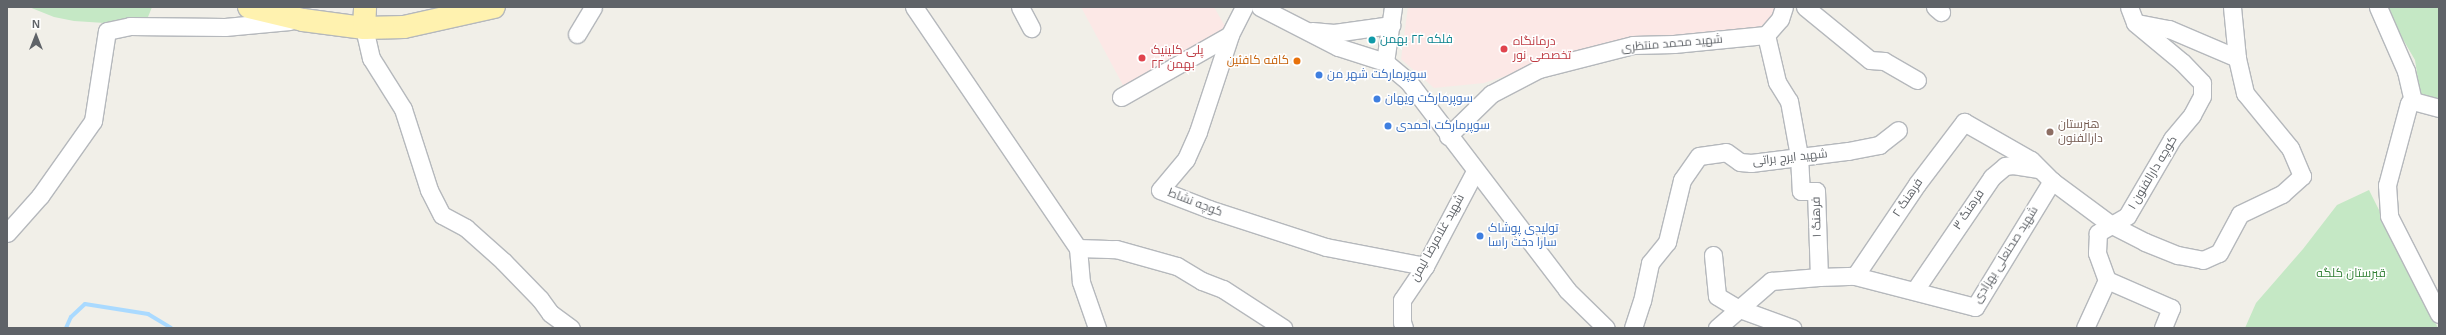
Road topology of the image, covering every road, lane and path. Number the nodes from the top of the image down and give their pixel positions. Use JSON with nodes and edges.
{"nodes":[{"id":1,"x":249,"y":7,"type":"edge"},
{"id":2,"x":365,"y":7,"type":"edge"},
{"id":3,"x":494,"y":7,"type":"edge"},
{"id":4,"x":593,"y":7,"type":"edge"},
{"id":5,"x":914,"y":7,"type":"edge"},
{"id":6,"x":1020,"y":7,"type":"edge"},
{"id":7,"x":1244,"y":7,"type":"edge"},
{"id":8,"x":1260,"y":7,"type":"edge"},
{"id":9,"x":1393,"y":7,"type":"edge"},
{"id":10,"x":1784,"y":7,"type":"edge"},
{"id":11,"x":1805,"y":7,"type":"edge"},
{"id":12,"x":2129,"y":7,"type":"edge"},
{"id":13,"x":2232,"y":7,"type":"edge"},
{"id":14,"x":2378,"y":7,"type":"edge"},
{"id":15,"x":303,"y":20,"type":"junction"},
{"id":16,"x":2135,"y":23,"type":"junction"},
{"id":17,"x":1390,"y":25,"type":"junction"},
{"id":18,"x":364,"y":28,"type":"junction"},
{"id":19,"x":1031,"y":28,"type":"dead end"},
{"id":20,"x":1302,"y":31,"type":"junction"},
{"id":21,"x":577,"y":34,"type":"dead end"},
{"id":22,"x":1230,"y":35,"type":"junction"},
{"id":23,"x":1766,"y":35,"type":"junction"},
{"id":24,"x":2236,"y":58,"type":"junction"},
{"id":25,"x":1385,"y":62,"type":"junction"},
{"id":26,"x":1917,"y":80,"type":"dead end"},
{"id":27,"x":1121,"y":97,"type":"dead end"},
{"id":28,"x":2413,"y":101,"type":"junction"},
{"id":29,"x":2439,"y":108,"type":"edge"},
{"id":30,"x":1898,"y":130,"type":"dead end"},
{"id":31,"x":1448,"y":136,"type":"junction"},
{"id":32,"x":1799,"y":156,"type":"junction"},
{"id":33,"x":1475,"y":171,"type":"junction"},
{"id":34,"x":2048,"y":175,"type":"junction"},
{"id":35,"x":2110,"y":224,"type":"junction"},
{"id":36,"x":7,"y":233,"type":"edge"},
{"id":37,"x":1078,"y":248,"type":"junction"},
{"id":38,"x":1713,"y":255,"type":"dead end"},
{"id":39,"x":1425,"y":266,"type":"junction"},
{"id":40,"x":1855,"y":276,"type":"junction"},
{"id":41,"x":1819,"y":277,"type":"junction"},
{"id":42,"x":2107,"y":280,"type":"junction"},
{"id":43,"x":1915,"y":290,"type":"junction"},
{"id":44,"x":1737,"y":308,"type":"junction"},
{"id":45,"x":2439,"y":314,"type":"edge"},
{"id":46,"x":571,"y":328,"type":"edge"},
{"id":47,"x":1097,"y":328,"type":"edge"},
{"id":48,"x":1283,"y":328,"type":"edge"},
{"id":49,"x":1404,"y":328,"type":"edge"},
{"id":50,"x":1606,"y":328,"type":"edge"},
{"id":51,"x":1633,"y":328,"type":"edge"},
{"id":52,"x":1717,"y":328,"type":"edge"},
{"id":53,"x":1792,"y":328,"type":"edge"},
{"id":54,"x":2085,"y":328,"type":"edge"},
{"id":55,"x":2163,"y":328,"type":"edge"}],
"edges":[{"from":1,"to":15,"type":"main road"},
{"from":2,"to":18,"type":"main road"},
{"from":3,"to":18,"type":"main road"},
{"from":4,"to":21,"type":"street"},
{"from":5,"to":37,"type":"street"},
{"from":6,"to":19,"type":"street"},
{"from":7,"to":22,"type":"street","name":"کوچه نشاط"},
{"from":8,"to":20,"type":"street"},
{"from":9,"to":17,"type":"street"},
{"from":10,"to":23,"type":"street"},
{"from":11,"to":26,"type":"street"},
{"from":12,"to":16,"type":"street","name":"کوچه دارالفنون ۱"},
{"from":13,"to":24,"type":"street"},
{"from":14,"to":28,"type":"street"},
{"from":15,"to":18,"type":"main road"},
{"from":15,"to":36,"type":"street"},
{"from":16,"to":24,"type":"street"},
{"from":16,"to":35,"type":"street","name":"کوچه دارالفنون ۱"},
{"from":17,"to":20,"type":"street"},
{"from":17,"to":25,"type":"street"},
{"from":18,"to":46,"type":"street"},
{"from":20,"to":25,"type":"street"},
{"from":22,"to":27,"type":"street"},
{"from":22,"to":39,"type":"street","name":"کوچه نشاط"},
{"from":23,"to":31,"type":"street","name":"شهید محمد منتظری"},
{"from":23,"to":32,"type":"street","name":"فرهنگ ۱"},
{"from":24,"to":35,"type":"street"},
{"from":25,"to":31,"type":"street"},
{"from":28,"to":29,"type":"street"},
{"from":28,"to":45,"type":"street"},
{"from":30,"to":32,"type":"street","name":"شهید ایرج براتی"},
{"from":31,"to":33,"type":"street"},
{"from":32,"to":41,"type":"street","name":"فرهنگ ۱"},
{"from":32,"to":51,"type":"street","name":"شهید ایرج براتی"},
{"from":33,"to":39,"type":"street","name":"شهید غلامرضا لیمن"},
{"from":33,"to":50,"type":"street"},
{"from":34,"to":35,"type":"street"},
{"from":34,"to":40,"type":"street","name":"فرهنگ ۲"},
{"from":34,"to":43,"type":"street","name":"فرهنگ ۳"},
{"from":34,"to":43,"type":"street","name":"شهید صحنعلی بهزادی"},
{"from":35,"to":42,"type":"street"},
{"from":37,"to":47,"type":"street"},
{"from":37,"to":48,"type":"street"},
{"from":38,"to":44,"type":"street"},
{"from":39,"to":49,"type":"street","name":"شهید غلامرضا لیمن"},
{"from":40,"to":41,"type":"street","name":"شهید صحنعلی بهزادی"},
{"from":40,"to":43,"type":"street","name":"شهید صحنعلی بهزادی"},
{"from":41,"to":44,"type":"street","name":"شهید صحنعلی بهزادی"},
{"from":42,"to":54,"type":"street"},
{"from":42,"to":55,"type":"street"},
{"from":44,"to":52,"type":"street","name":"شهید صحنعلی بهزادی"},
{"from":44,"to":53,"type":"street"}]}
